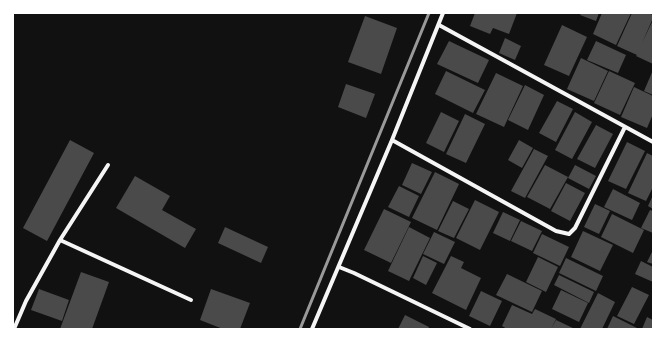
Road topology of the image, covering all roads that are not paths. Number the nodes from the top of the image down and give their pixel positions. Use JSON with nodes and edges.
{"nodes":[{"id":1,"x":443,"y":13,"type":"edge"},
{"id":2,"x":438,"y":25,"type":"junction"},
{"id":3,"x":625,"y":127,"type":"junction"},
{"id":4,"x":392,"y":140,"type":"junction"},
{"id":5,"x":653,"y":142,"type":"edge"},
{"id":6,"x":108,"y":165,"type":"dead end"},
{"id":7,"x":60,"y":240,"type":"junction"},
{"id":8,"x":339,"y":267,"type":"junction"},
{"id":9,"x":191,"y":300,"type":"dead end"},
{"id":10,"x":14,"y":329,"type":"edge"},
{"id":11,"x":312,"y":329,"type":"edge"},
{"id":12,"x":470,"y":329,"type":"edge"}],
"edges":[{"from":1,"to":2,"type":"street"},
{"from":2,"to":3,"type":"street"},
{"from":2,"to":4,"type":"street"},
{"from":3,"to":4,"type":"street"},
{"from":3,"to":5,"type":"street"},
{"from":4,"to":8,"type":"street"},
{"from":6,"to":7,"type":"street"},
{"from":7,"to":9,"type":"street"},
{"from":7,"to":10,"type":"street"},
{"from":8,"to":11,"type":"street"},
{"from":8,"to":12,"type":"street"}]}
